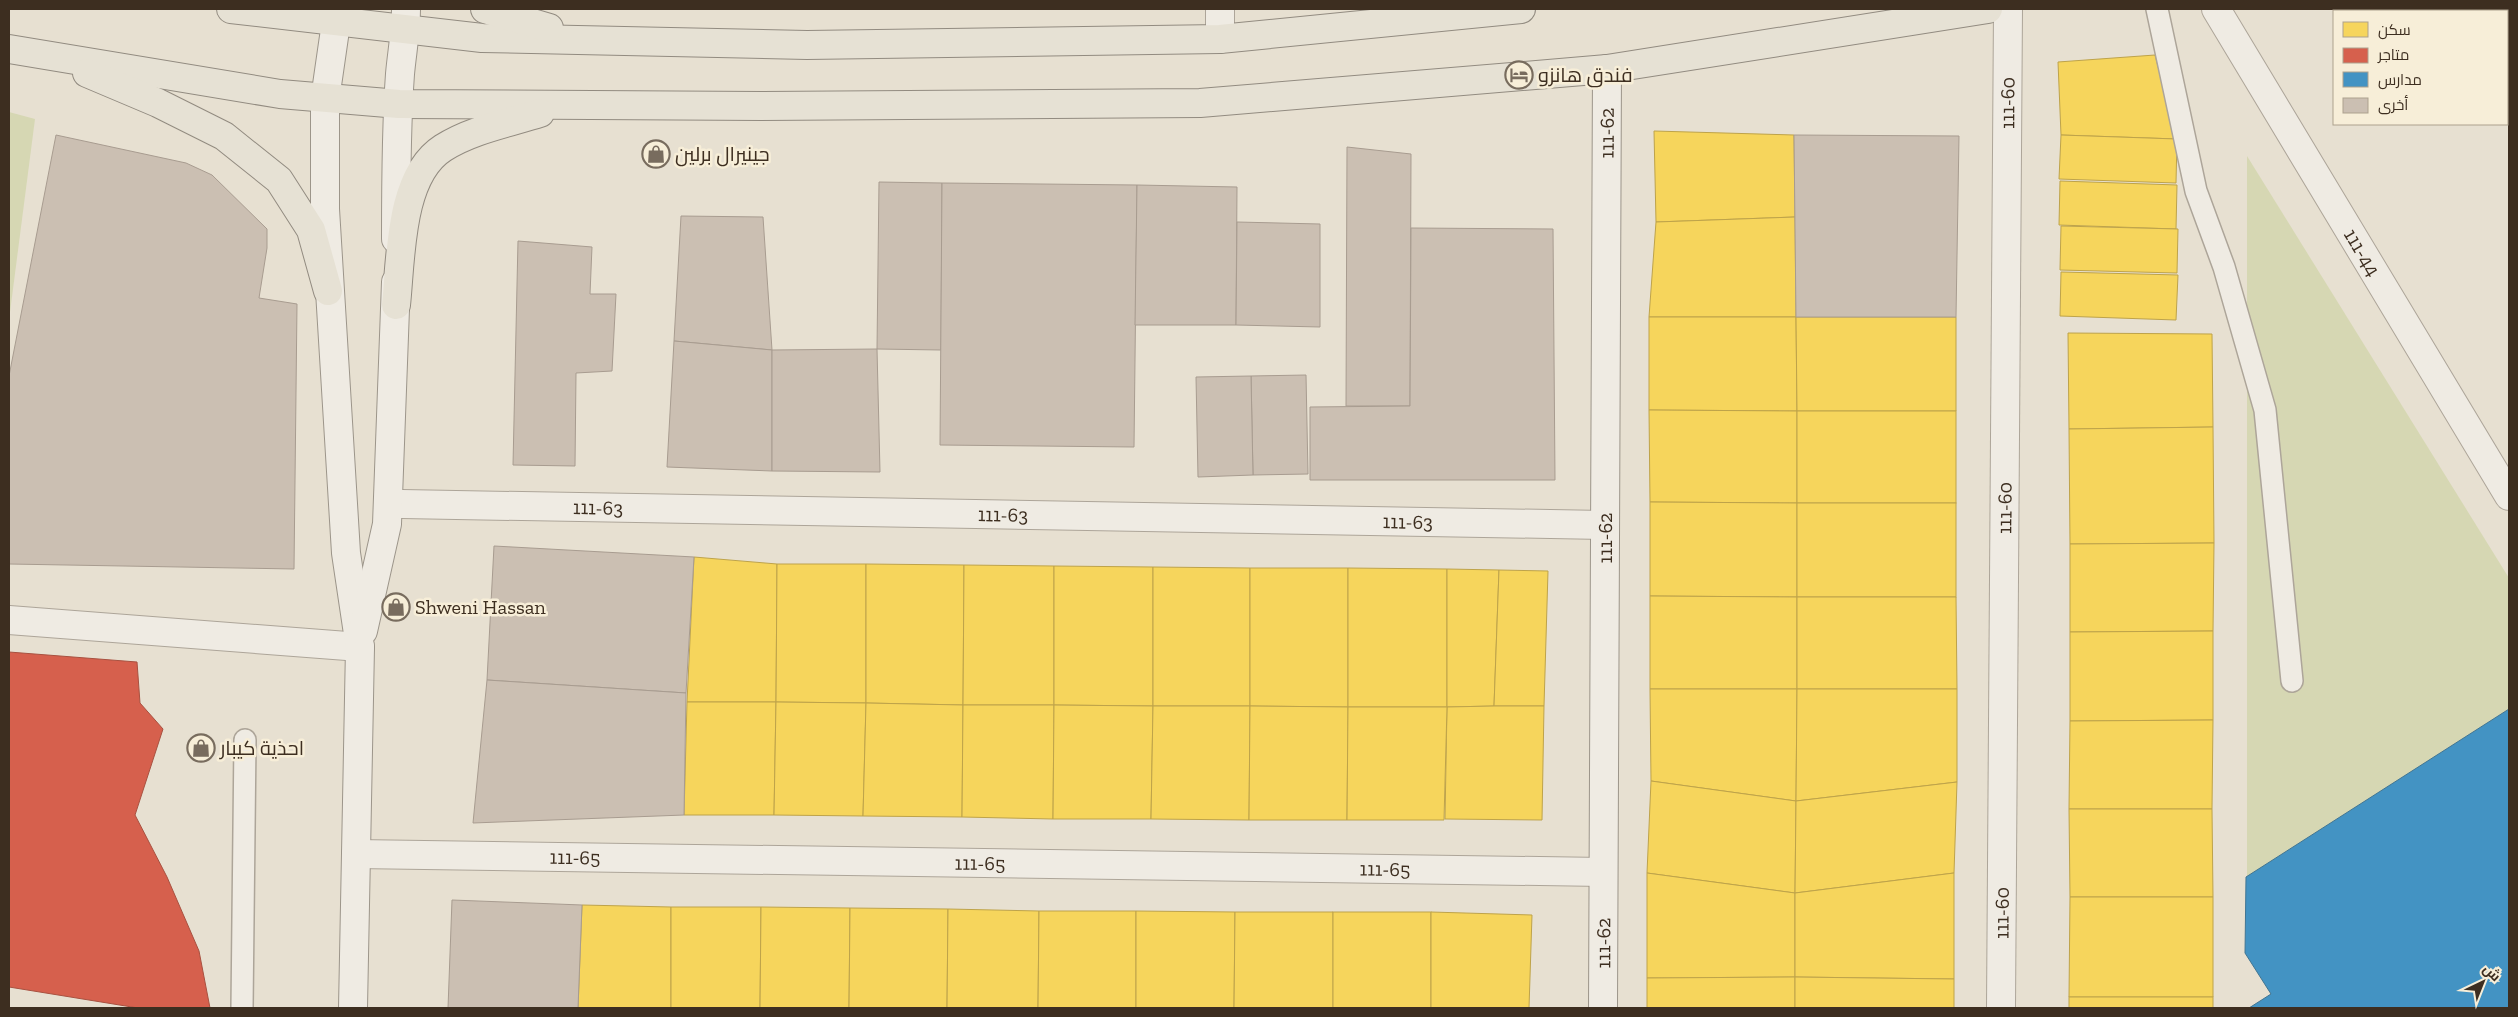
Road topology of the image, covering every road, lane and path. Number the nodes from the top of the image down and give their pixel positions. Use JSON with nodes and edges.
{"nodes":[{"id":1,"x":231,"y":9,"type":"edge"},
{"id":2,"x":236,"y":9,"type":"edge"},
{"id":3,"x":485,"y":9,"type":"edge"},
{"id":4,"x":1220,"y":9,"type":"edge"},
{"id":5,"x":1521,"y":9,"type":"edge"},
{"id":6,"x":1988,"y":9,"type":"edge"},
{"id":7,"x":2008,"y":9,"type":"edge"},
{"id":8,"x":2157,"y":9,"type":"edge"},
{"id":9,"x":2216,"y":9,"type":"edge"},
{"id":10,"x":1483,"y":11,"type":"edge"},
{"id":11,"x":337,"y":16,"type":"edge"},
{"id":12,"x":406,"y":19,"type":"edge"},
{"id":13,"x":1220,"y":39,"type":"junction"},
{"id":14,"x":622,"y":41,"type":"junction"},
{"id":15,"x":9,"y":49,"type":"edge"},
{"id":16,"x":44,"y":55,"type":"junction"},
{"id":17,"x":1607,"y":69,"type":"junction"},
{"id":18,"x":326,"y":99,"type":"junction"},
{"id":19,"x":399,"y":104,"type":"junction"},
{"id":20,"x":566,"y":105,"type":"junction"},
{"id":21,"x":328,"y":291,"type":"junction"},
{"id":22,"x":396,"y":305,"type":"junction"},
{"id":23,"x":2509,"y":496,"type":"edge"},
{"id":24,"x":402,"y":504,"type":"dead end"},
{"id":25,"x":1604,"y":525,"type":"junction"},
{"id":26,"x":9,"y":620,"type":"edge"},
{"id":27,"x":360,"y":647,"type":"junction"},
{"id":28,"x":2292,"y":681,"type":"dead end"},
{"id":29,"x":245,"y":740,"type":"dead end"},
{"id":30,"x":356,"y":854,"type":"junction"},
{"id":31,"x":1603,"y":872,"type":"junction"},
{"id":32,"x":242,"y":1008,"type":"edge"},
{"id":33,"x":353,"y":1008,"type":"edge"},
{"id":34,"x":1603,"y":1008,"type":"edge"},
{"id":35,"x":2001,"y":1008,"type":"edge"}],
"edges":[{"from":1,"to":2,"type":"main road"},
{"from":2,"to":11,"type":"main road"},
{"from":3,"to":14,"type":"main road"},
{"from":4,"to":13,"type":"street"},
{"from":5,"to":10,"type":"main road"},
{"from":6,"to":17,"type":"main road"},
{"from":7,"to":35,"type":"street","name":"111-60"},
{"from":8,"to":28,"type":"lane"},
{"from":9,"to":23,"type":"street","name":"111-44"},
{"from":10,"to":13,"type":"main road"},
{"from":11,"to":12,"type":"main road"},
{"from":11,"to":18,"type":"street"},
{"from":12,"to":14,"type":"main road"},
{"from":12,"to":19,"type":"street"},
{"from":13,"to":14,"type":"main road"},
{"from":15,"to":16,"type":"main road"},
{"from":16,"to":18,"type":"main road"},
{"from":16,"to":21,"type":"main road"},
{"from":17,"to":20,"type":"main road"},
{"from":17,"to":25,"type":"street","name":"111-62"},
{"from":18,"to":19,"type":"main road"},
{"from":18,"to":21,"type":"street"},
{"from":19,"to":20,"type":"main road"},
{"from":19,"to":22,"type":"street"},
{"from":20,"to":22,"type":"main road"},
{"from":21,"to":27,"type":"street"},
{"from":22,"to":27,"type":"street"},
{"from":24,"to":25,"type":"street","name":"111-63"},
{"from":25,"to":31,"type":"street","name":"111-62"},
{"from":26,"to":27,"type":"street"},
{"from":27,"to":30,"type":"street"},
{"from":29,"to":32,"type":"lane"},
{"from":30,"to":31,"type":"street","name":"111-65"},
{"from":30,"to":33,"type":"street"},
{"from":31,"to":34,"type":"street","name":"111-62"}]}
